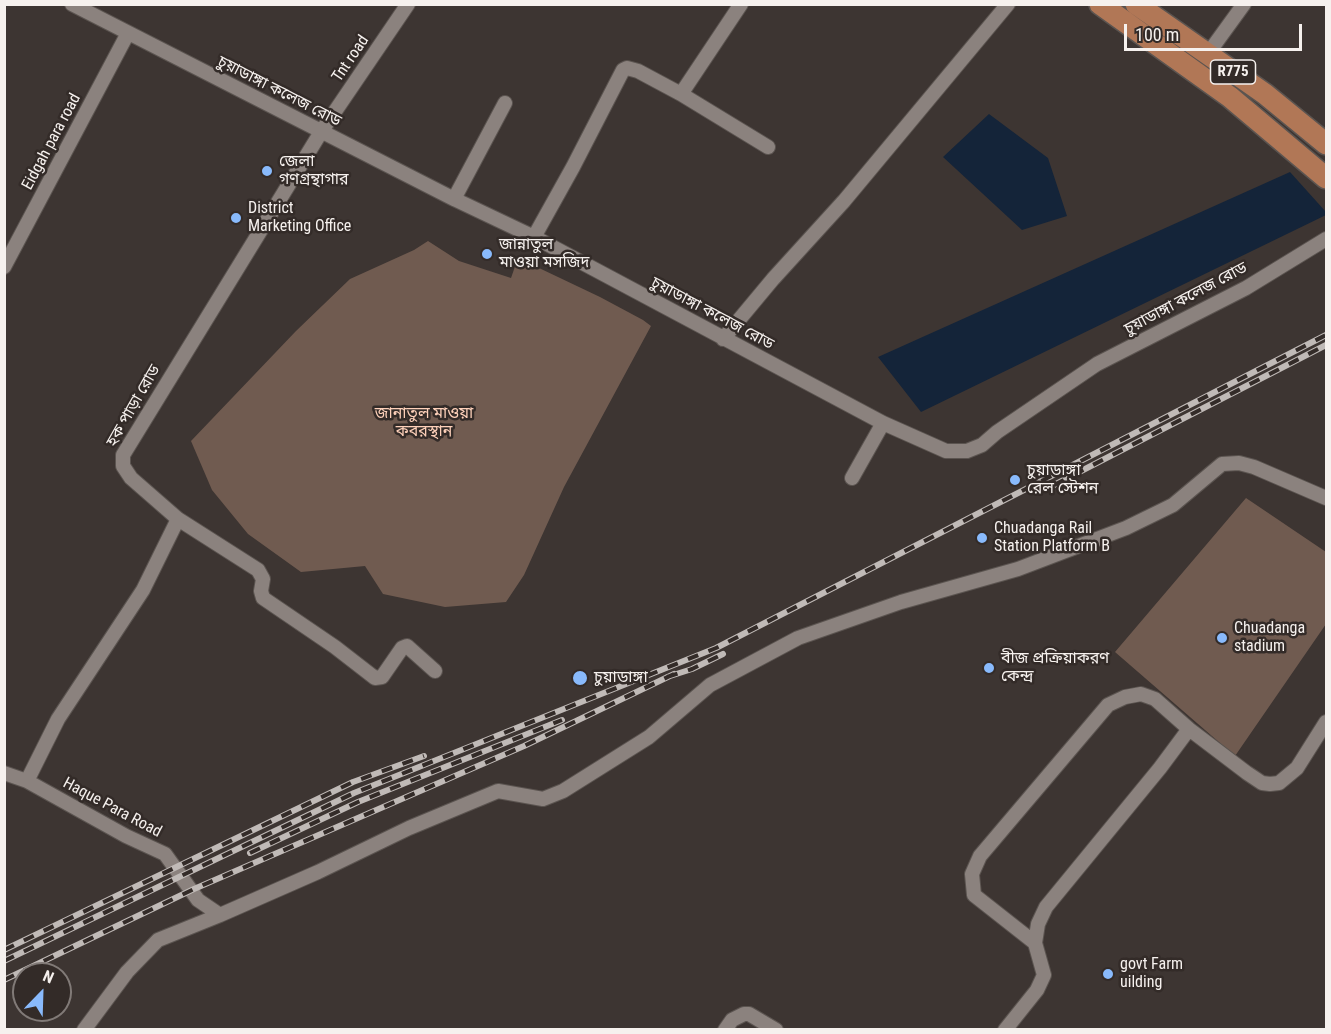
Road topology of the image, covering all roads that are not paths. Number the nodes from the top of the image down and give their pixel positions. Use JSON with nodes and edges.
{"nodes":[{"id":1,"x":72,"y":4,"type":"edge"},
{"id":2,"x":408,"y":4,"type":"edge"},
{"id":3,"x":741,"y":4,"type":"edge"},
{"id":4,"x":1008,"y":4,"type":"edge"},
{"id":5,"x":1100,"y":4,"type":"edge"},
{"id":6,"x":1136,"y":4,"type":"edge"},
{"id":7,"x":1244,"y":4,"type":"edge"},
{"id":8,"x":128,"y":33,"type":"junction"},
{"id":9,"x":1208,"y":55,"type":"junction"},
{"id":10,"x":681,"y":94,"type":"junction"},
{"id":11,"x":505,"y":103,"type":"dead end"},
{"id":12,"x":321,"y":132,"type":"junction"},
{"id":13,"x":1326,"y":144,"type":"edge"},
{"id":14,"x":768,"y":147,"type":"dead end"},
{"id":15,"x":1326,"y":178,"type":"edge"},
{"id":16,"x":454,"y":199,"type":"junction"},
{"id":17,"x":534,"y":237,"type":"junction"},
{"id":18,"x":1326,"y":239,"type":"edge"},
{"id":19,"x":4,"y":267,"type":"edge"},
{"id":20,"x":723,"y":339,"type":"junction"},
{"id":21,"x":883,"y":423,"type":"junction"},
{"id":22,"x":852,"y":477,"type":"dead end"},
{"id":23,"x":1326,"y":498,"type":"edge"},
{"id":24,"x":178,"y":519,"type":"junction"},
{"id":25,"x":435,"y":671,"type":"dead end"},
{"id":26,"x":1326,"y":722,"type":"edge"},
{"id":27,"x":1189,"y":729,"type":"junction"},
{"id":28,"x":4,"y":773,"type":"edge"},
{"id":29,"x":27,"y":781,"type":"junction"},
{"id":30,"x":220,"y":915,"type":"junction"},
{"id":31,"x":1035,"y":943,"type":"junction"},
{"id":32,"x":84,"y":1029,"type":"edge"},
{"id":33,"x":726,"y":1029,"type":"edge"},
{"id":34,"x":776,"y":1029,"type":"edge"},
{"id":35,"x":1005,"y":1029,"type":"edge"}],
"edges":[{"from":1,"to":8,"type":"street","name":"চুয়াডাঙ্গা কলেজ রোড"},
{"from":2,"to":12,"type":"street","name":"Tnt road"},
{"from":3,"to":10,"type":"street"},
{"from":4,"to":20,"type":"street"},
{"from":5,"to":15,"type":"main road","number":"R775"},
{"from":6,"to":9,"type":"main road","number":"R775"},
{"from":7,"to":9,"type":"street"},
{"from":8,"to":12,"type":"street","name":"চুয়াডাঙ্গা কলেজ রোড"},
{"from":8,"to":19,"type":"street","name":"Eidgah para road"},
{"from":9,"to":13,"type":"main road","number":"R775"},
{"from":10,"to":14,"type":"street"},
{"from":10,"to":17,"type":"street"},
{"from":11,"to":16,"type":"street"},
{"from":12,"to":16,"type":"street","name":"চুয়াডাঙ্গা কলেজ রোড"},
{"from":12,"to":24,"type":"street","name":"হক পাড়া রোড"},
{"from":16,"to":17,"type":"street","name":"চুয়াডাঙ্গা কলেজ রোড"},
{"from":17,"to":20,"type":"street","name":"চুয়াডাঙ্গা কলেজ রোড"},
{"from":18,"to":21,"type":"street","name":"চুয়াডাঙ্গা কলেজ রোড"},
{"from":20,"to":21,"type":"street","name":"চুয়াডাঙ্গা কলেজ রোড"},
{"from":21,"to":22,"type":"street"},
{"from":23,"to":30,"type":"street"},
{"from":24,"to":25,"type":"street","name":"হক পাড়া রোড"},
{"from":24,"to":29,"type":"street"},
{"from":26,"to":27,"type":"street"},
{"from":27,"to":31,"type":"street"},
{"from":27,"to":31,"type":"street"},
{"from":28,"to":29,"type":"street"},
{"from":29,"to":30,"type":"street","name":"Haque Para Road"},
{"from":30,"to":32,"type":"street"},
{"from":31,"to":35,"type":"street"},
{"from":33,"to":34,"type":"street"}]}
